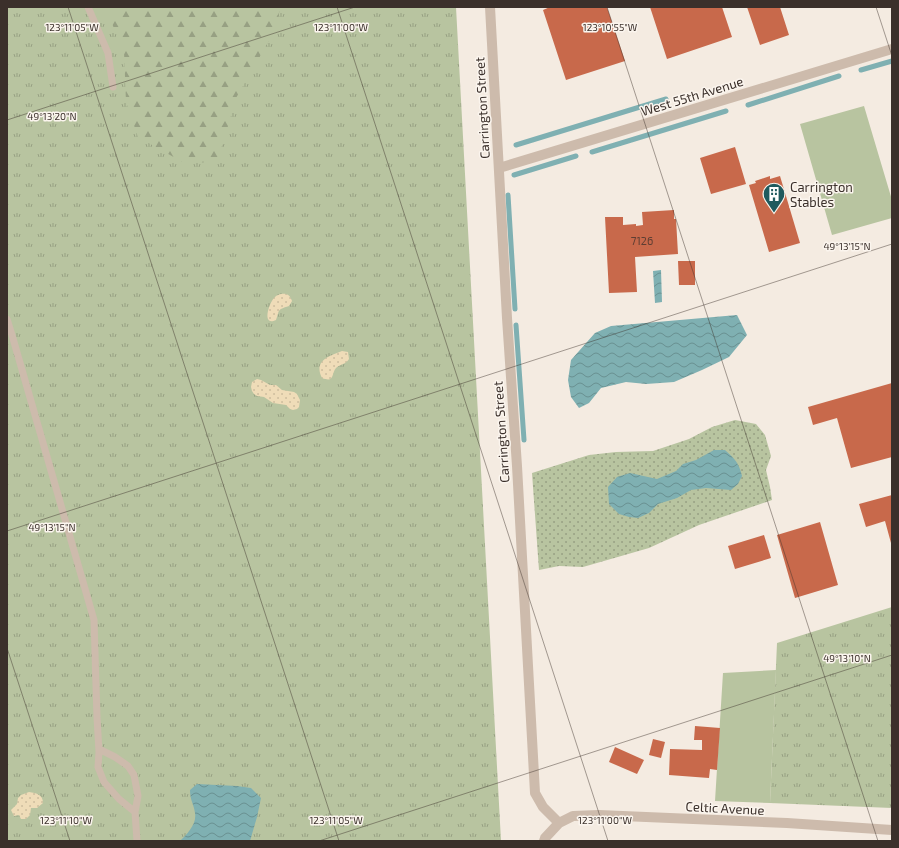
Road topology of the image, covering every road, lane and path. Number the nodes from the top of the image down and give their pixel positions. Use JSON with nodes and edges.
{"nodes":[{"id":1,"x":88,"y":7,"type":"edge"},
{"id":2,"x":490,"y":7,"type":"edge"},
{"id":3,"x":892,"y":49,"type":"edge"},
{"id":4,"x":113,"y":87,"type":"dead end"},
{"id":5,"x":499,"y":168,"type":"junction"},
{"id":6,"x":7,"y":319,"type":"edge"},
{"id":7,"x":99,"y":749,"type":"junction"},
{"id":8,"x":135,"y":812,"type":"junction"},
{"id":9,"x":558,"y":823,"type":"junction"},
{"id":10,"x":892,"y":830,"type":"edge"},
{"id":11,"x":137,"y":841,"type":"edge"},
{"id":12,"x":544,"y":841,"type":"edge"}],
"edges":[{"from":1,"to":4,"type":"lane"},
{"from":2,"to":5,"type":"street","name":"Carrington Street"},
{"from":3,"to":5,"type":"street","name":"West 55th Avenue"},
{"from":5,"to":9,"type":"street","name":"Carrington Street"},
{"from":6,"to":7,"type":"lane"},
{"from":7,"to":8,"type":"lane"},
{"from":7,"to":8,"type":"lane"},
{"from":8,"to":11,"type":"lane"},
{"from":9,"to":10,"type":"street","name":"Celtic Avenue"},
{"from":9,"to":12,"type":"street"}]}
